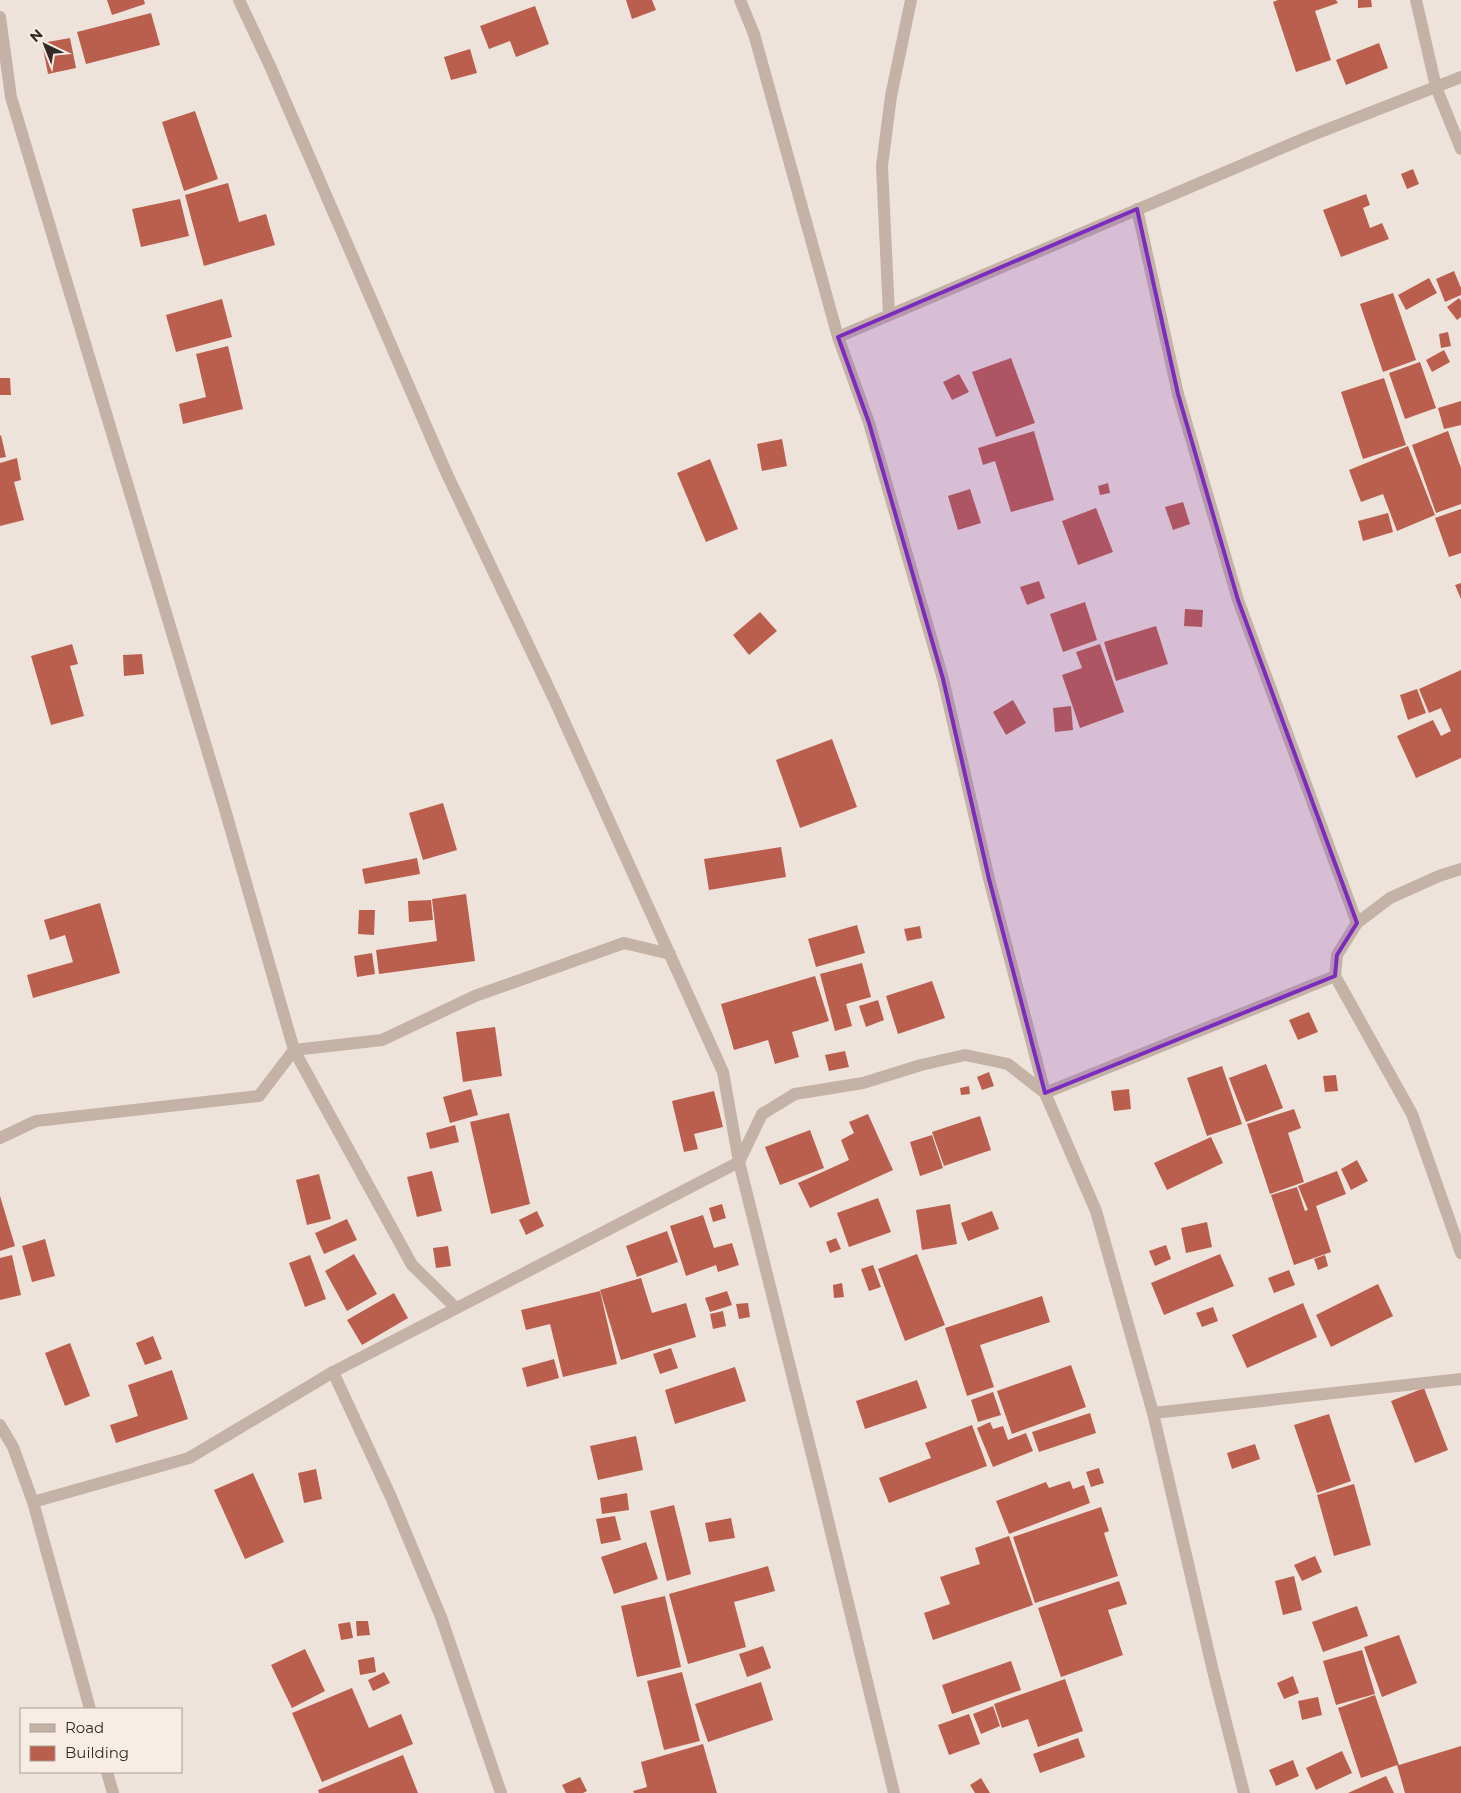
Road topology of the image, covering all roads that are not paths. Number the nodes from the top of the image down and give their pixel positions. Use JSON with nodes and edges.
{"nodes":[{"id":1,"x":239,"y":0,"type":"edge"},
{"id":2,"x":740,"y":0,"type":"edge"},
{"id":3,"x":911,"y":0,"type":"edge"},
{"id":4,"x":1416,"y":0,"type":"edge"},
{"id":5,"x":0,"y":17,"type":"edge"},
{"id":6,"x":1461,"y":77,"type":"edge"},
{"id":7,"x":1436,"y":87,"type":"junction"},
{"id":8,"x":1461,"y":149,"type":"edge"},
{"id":9,"x":1137,"y":210,"type":"junction"},
{"id":10,"x":889,"y":315,"type":"junction"},
{"id":11,"x":838,"y":337,"type":"junction"},
{"id":12,"x":1461,"y":869,"type":"edge"},
{"id":13,"x":1357,"y":923,"type":"junction"},
{"id":14,"x":670,"y":954,"type":"junction"},
{"id":15,"x":1335,"y":976,"type":"junction"},
{"id":16,"x":294,"y":1050,"type":"junction"},
{"id":17,"x":1045,"y":1093,"type":"junction"},
{"id":18,"x":0,"y":1138,"type":"edge"},
{"id":19,"x":739,"y":1162,"type":"junction"},
{"id":20,"x":1461,"y":1253,"type":"edge"},
{"id":21,"x":456,"y":1308,"type":"junction"},
{"id":22,"x":333,"y":1372,"type":"junction"},
{"id":23,"x":1461,"y":1379,"type":"edge"},
{"id":24,"x":1153,"y":1413,"type":"junction"},
{"id":25,"x":0,"y":1425,"type":"edge"},
{"id":26,"x":34,"y":1502,"type":"junction"},
{"id":27,"x":90,"y":1708,"type":"edge"},
{"id":28,"x":107,"y":1773,"type":"edge"},
{"id":29,"x":113,"y":1793,"type":"edge"},
{"id":30,"x":501,"y":1793,"type":"edge"},
{"id":31,"x":894,"y":1793,"type":"edge"},
{"id":32,"x":1244,"y":1793,"type":"edge"}],
"edges":[{"from":1,"to":14,"type":"street"},
{"from":2,"to":11,"type":"street"},
{"from":3,"to":10,"type":"street"},
{"from":4,"to":7,"type":"street"},
{"from":5,"to":16,"type":"street"},
{"from":6,"to":7,"type":"street"},
{"from":7,"to":8,"type":"street"},
{"from":7,"to":9,"type":"street"},
{"from":9,"to":10,"type":"street"},
{"from":9,"to":13,"type":"street"},
{"from":10,"to":11,"type":"street"},
{"from":11,"to":17,"type":"street"},
{"from":12,"to":13,"type":"street"},
{"from":13,"to":15,"type":"street"},
{"from":14,"to":16,"type":"street"},
{"from":14,"to":19,"type":"street"},
{"from":15,"to":17,"type":"street"},
{"from":15,"to":20,"type":"street"},
{"from":16,"to":18,"type":"street"},
{"from":16,"to":21,"type":"street"},
{"from":17,"to":19,"type":"street"},
{"from":17,"to":24,"type":"street"},
{"from":19,"to":21,"type":"street"},
{"from":19,"to":31,"type":"street"},
{"from":21,"to":22,"type":"street"},
{"from":22,"to":26,"type":"street"},
{"from":22,"to":30,"type":"street"},
{"from":23,"to":24,"type":"street"},
{"from":24,"to":32,"type":"street"},
{"from":25,"to":26,"type":"street"},
{"from":26,"to":27,"type":"street"},
{"from":28,"to":29,"type":"street"}]}
